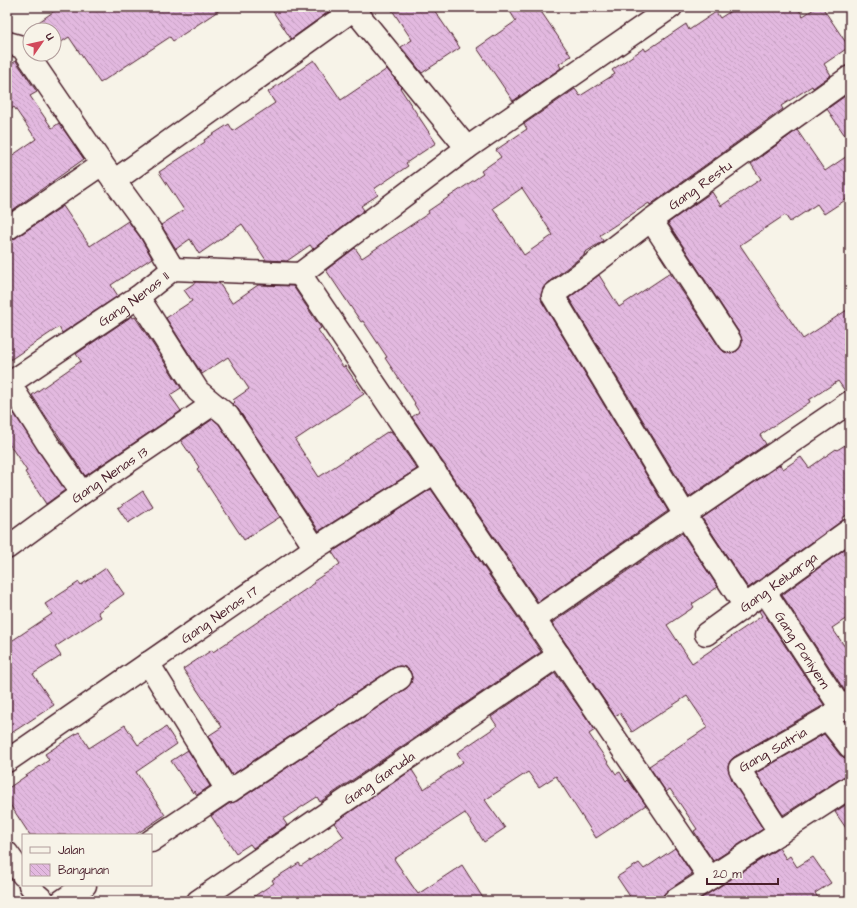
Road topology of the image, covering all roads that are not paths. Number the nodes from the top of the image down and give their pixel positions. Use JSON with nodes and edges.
{"nodes":[{"id":1,"x":671,"y":7,"type":"edge"},
{"id":2,"x":353,"y":8,"type":"edge"},
{"id":3,"x":14,"y":46,"type":"edge"},
{"id":4,"x":850,"y":77,"type":"edge"},
{"id":5,"x":467,"y":148,"type":"junction"},
{"id":6,"x":108,"y":173,"type":"junction"},
{"id":7,"x":651,"y":220,"type":"junction"},
{"id":8,"x":7,"y":229,"type":"edge"},
{"id":9,"x":173,"y":269,"type":"junction"},
{"id":10,"x":300,"y":274,"type":"junction"},
{"id":11,"x":138,"y":297,"type":"junction"},
{"id":12,"x":730,"y":340,"type":"dead end"},
{"id":13,"x":8,"y":384,"type":"edge"},
{"id":14,"x":850,"y":402,"type":"edge"},
{"id":15,"x":213,"y":404,"type":"junction"},
{"id":16,"x":435,"y":472,"type":"junction"},
{"id":17,"x":82,"y":493,"type":"junction"},
{"id":18,"x":685,"y":515,"type":"junction"},
{"id":19,"x":850,"y":530,"type":"edge"},
{"id":20,"x":7,"y":548,"type":"edge"},
{"id":21,"x":315,"y":548,"type":"junction"},
{"id":22,"x":765,"y":592,"type":"junction"},
{"id":23,"x":745,"y":606,"type":"junction"},
{"id":24,"x":535,"y":619,"type":"junction"},
{"id":25,"x":706,"y":634,"type":"dead end"},
{"id":26,"x":559,"y":655,"type":"junction"},
{"id":27,"x":148,"y":663,"type":"junction"},
{"id":28,"x":400,"y":678,"type":"dead end"},
{"id":29,"x":840,"y":710,"type":"edge"},
{"id":30,"x":850,"y":747,"type":"edge"},
{"id":31,"x":7,"y":761,"type":"edge"},
{"id":32,"x":850,"y":788,"type":"edge"},
{"id":33,"x":227,"y":790,"type":"junction"},
{"id":34,"x":780,"y":833,"type":"junction"},
{"id":35,"x":152,"y":840,"type":"edge"},
{"id":36,"x":7,"y":853,"type":"edge"},
{"id":37,"x":22,"y":875,"type":"edge"},
{"id":38,"x":710,"y":878,"type":"junction"},
{"id":39,"x":31,"y":886,"type":"edge"},
{"id":40,"x":84,"y":886,"type":"edge"},
{"id":41,"x":44,"y":901,"type":"edge"},
{"id":42,"x":62,"y":901,"type":"edge"},
{"id":43,"x":198,"y":901,"type":"edge"},
{"id":44,"x":674,"y":901,"type":"edge"}],
"edges":[{"from":1,"to":5,"type":"street"},
{"from":2,"to":5,"type":"street"},
{"from":2,"to":6,"type":"street"},
{"from":3,"to":6,"type":"street"},
{"from":4,"to":7,"type":"street","name":"Gang Restu"},
{"from":5,"to":10,"type":"street"},
{"from":6,"to":8,"type":"street"},
{"from":6,"to":9,"type":"street"},
{"from":7,"to":12,"type":"street"},
{"from":7,"to":18,"type":"street","name":"Gang Restu"},
{"from":9,"to":10,"type":"street","name":"Gang Nenas 11"},
{"from":9,"to":11,"type":"street","name":"Gang Nenas 11"},
{"from":10,"to":16,"type":"street"},
{"from":11,"to":13,"type":"street","name":"Gang Nenas 11"},
{"from":11,"to":15,"type":"street"},
{"from":13,"to":17,"type":"street"},
{"from":14,"to":18,"type":"street"},
{"from":15,"to":17,"type":"street","name":"Gang Nenas 13"},
{"from":15,"to":21,"type":"street"},
{"from":16,"to":21,"type":"street","name":"Gang Nenas 17"},
{"from":16,"to":24,"type":"street"},
{"from":17,"to":20,"type":"street","name":"Gang Nenas 13"},
{"from":18,"to":23,"type":"street"},
{"from":18,"to":24,"type":"street"},
{"from":19,"to":22,"type":"street","name":"Gang Keluarga"},
{"from":21,"to":27,"type":"street","name":"Gang Nenas 17"},
{"from":22,"to":23,"type":"street","name":"Gang Keluarga"},
{"from":22,"to":29,"type":"street","name":"Gang Poniyem"},
{"from":23,"to":25,"type":"street","name":"Gang Keluarga"},
{"from":24,"to":26,"type":"street"},
{"from":26,"to":38,"type":"street"},
{"from":26,"to":43,"type":"street","name":"Gang Garuda"},
{"from":27,"to":31,"type":"street","name":"Gang Nenas 17"},
{"from":27,"to":33,"type":"street"},
{"from":28,"to":33,"type":"street"},
{"from":29,"to":30,"type":"street","name":"Gang Poniyem"},
{"from":29,"to":34,"type":"street","name":"Gang Satria"},
{"from":32,"to":34,"type":"street"},
{"from":33,"to":35,"type":"street"},
{"from":34,"to":38,"type":"street"},
{"from":36,"to":37,"type":"street"},
{"from":38,"to":44,"type":"street"},
{"from":39,"to":41,"type":"street"},
{"from":40,"to":42,"type":"street"}]}
